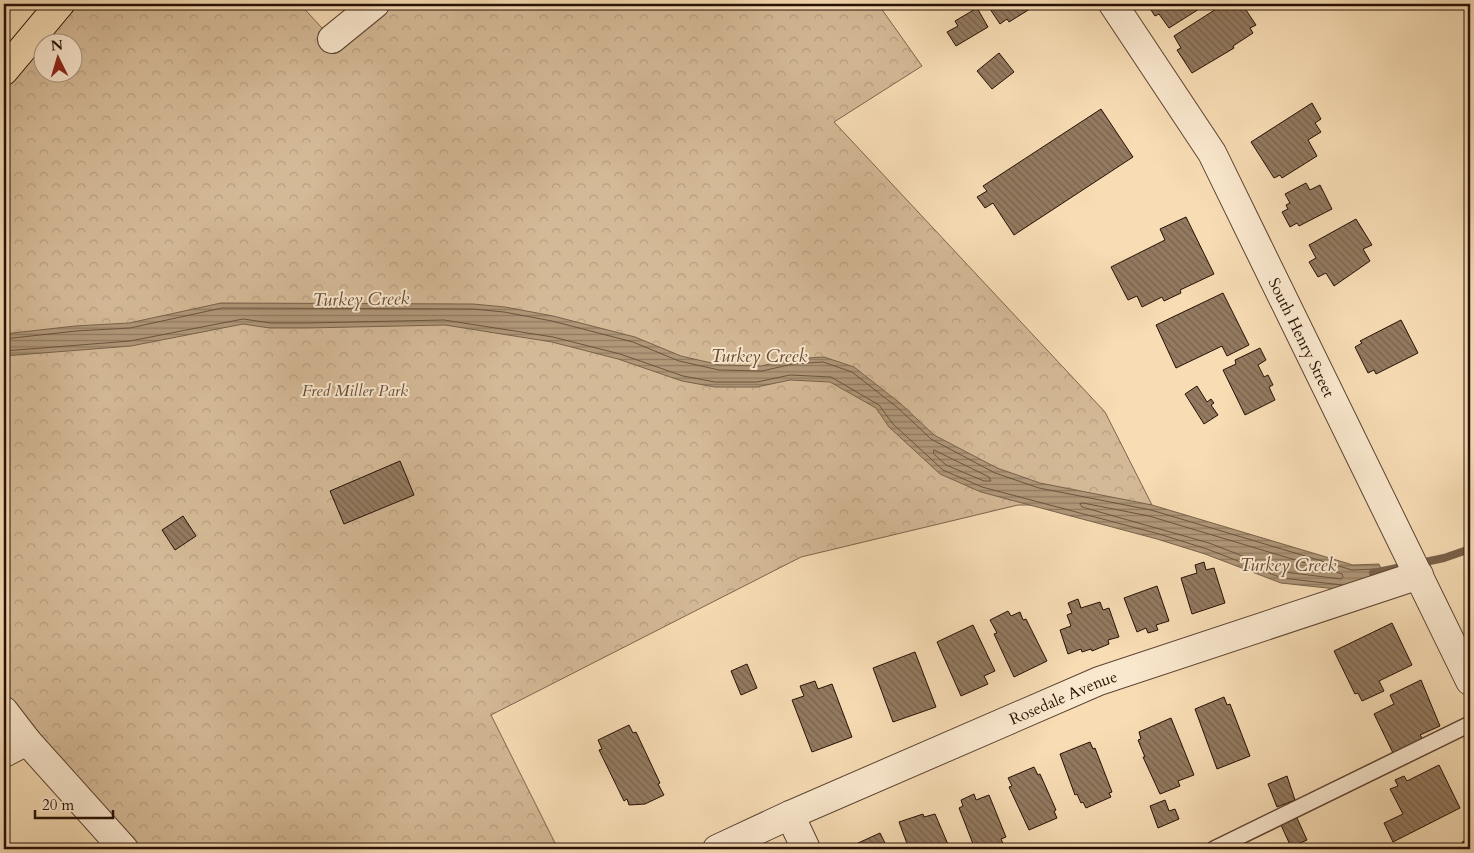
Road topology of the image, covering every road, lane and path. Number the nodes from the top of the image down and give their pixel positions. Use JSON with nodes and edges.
{"nodes":[{"id":1,"x":60,"y":4,"type":"edge"},
{"id":2,"x":375,"y":4,"type":"edge"},
{"id":3,"x":1113,"y":4,"type":"edge"},
{"id":4,"x":332,"y":39,"type":"dead end"},
{"id":5,"x":4,"y":72,"type":"edge"},
{"id":6,"x":1419,"y":575,"type":"junction"},
{"id":7,"x":1470,"y":681,"type":"edge"},
{"id":8,"x":4,"y":711,"type":"edge"},
{"id":9,"x":1470,"y":724,"type":"edge"},
{"id":10,"x":16,"y":747,"type":"edge"},
{"id":11,"x":790,"y":814,"type":"junction"},
{"id":12,"x":124,"y":849,"type":"edge"},
{"id":13,"x":717,"y":849,"type":"edge"},
{"id":14,"x":806,"y":849,"type":"edge"},
{"id":15,"x":1214,"y":849,"type":"edge"}],
"edges":[{"from":1,"to":5,"type":"main road"},
{"from":2,"to":4,"type":"street"},
{"from":3,"to":6,"type":"street","name":"South Henry Street"},
{"from":6,"to":7,"type":"street","name":"South Henry Street"},
{"from":6,"to":11,"type":"street","name":"Rosedale Avenue"},
{"from":8,"to":10,"type":"street"},
{"from":9,"to":15,"type":"lane"},
{"from":10,"to":12,"type":"street"},
{"from":11,"to":13,"type":"street","name":"Rosedale Avenue"},
{"from":11,"to":14,"type":"street"}]}
